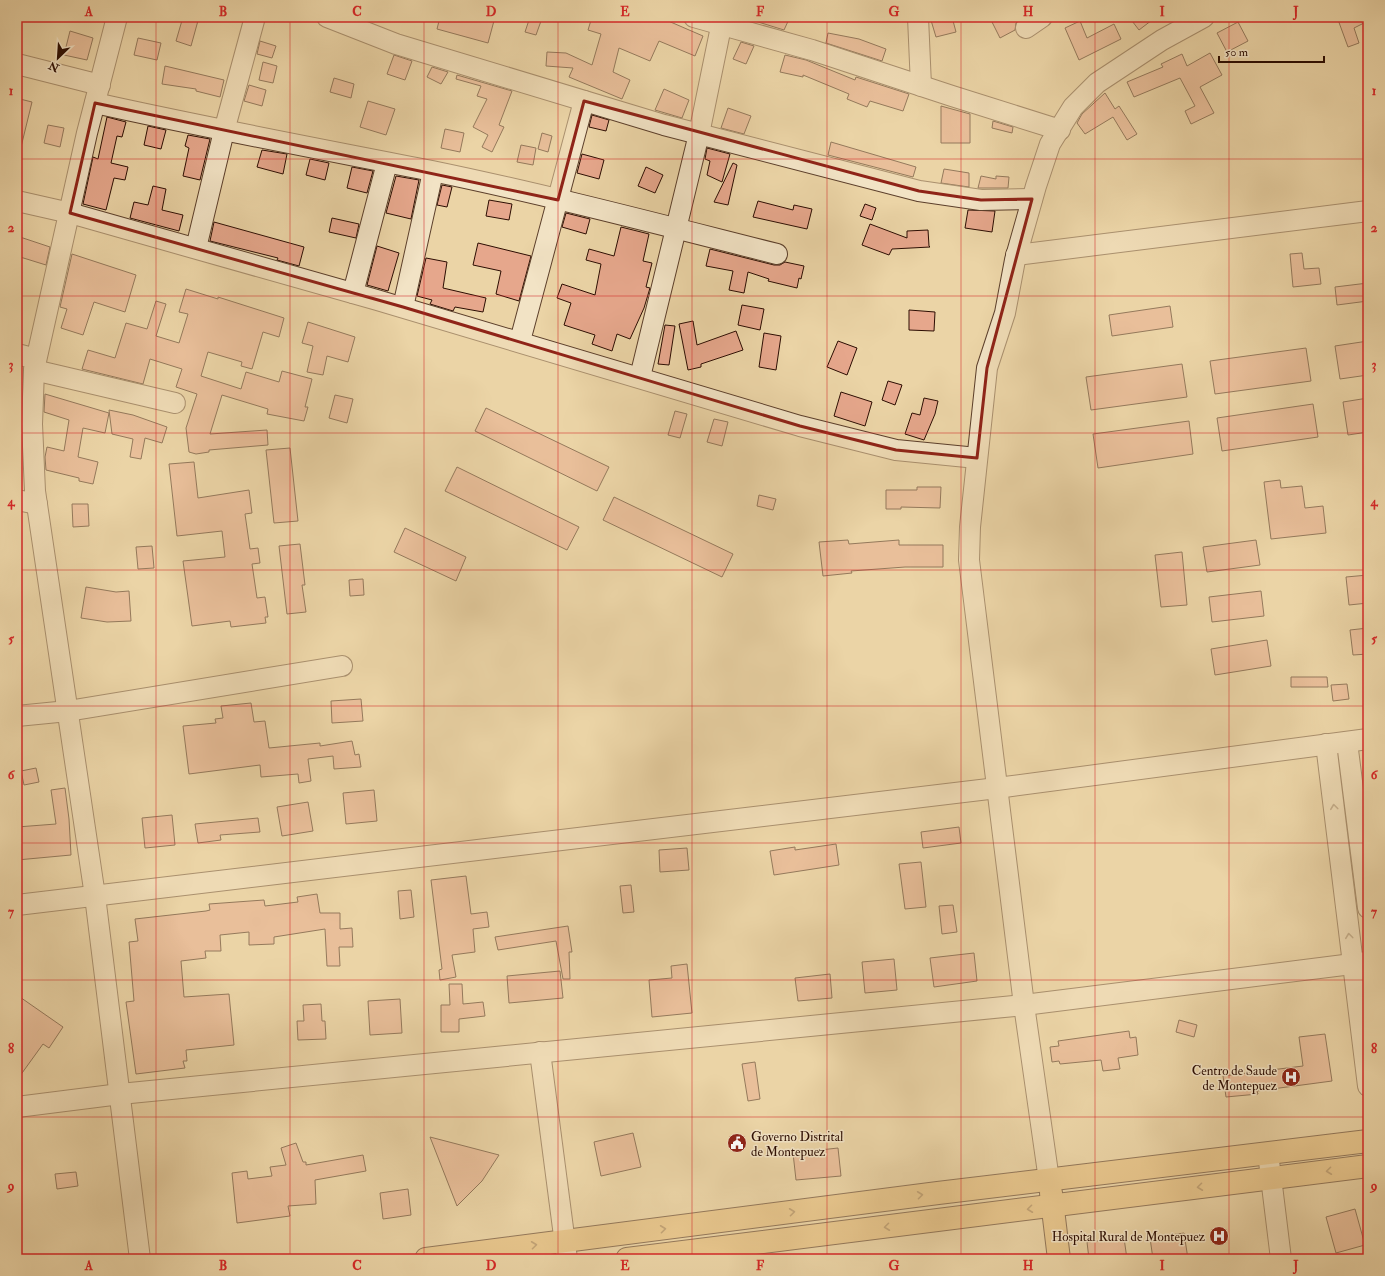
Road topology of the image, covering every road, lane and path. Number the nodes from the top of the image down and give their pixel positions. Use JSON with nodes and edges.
{"nodes":[{"id":1,"x":117,"y":17,"type":"edge"},
{"id":2,"x":255,"y":17,"type":"edge"},
{"id":3,"x":327,"y":17,"type":"edge"},
{"id":4,"x":694,"y":17,"type":"edge"},
{"id":5,"x":918,"y":17,"type":"edge"},
{"id":6,"x":1204,"y":17,"type":"edge"},
{"id":7,"x":722,"y":20,"type":"edge"},
{"id":8,"x":17,"y":64,"type":"edge"},
{"id":9,"x":921,"y":86,"type":"junction"},
{"id":10,"x":98,"y":94,"type":"junction"},
{"id":11,"x":584,"y":101,"type":"junction"},
{"id":12,"x":1060,"y":130,"type":"junction"},
{"id":13,"x":224,"y":131,"type":"junction"},
{"id":14,"x":700,"y":134,"type":"junction"},
{"id":15,"x":388,"y":163,"type":"junction"},
{"id":16,"x":433,"y":172,"type":"junction"},
{"id":17,"x":1032,"y":199,"type":"junction"},
{"id":18,"x":558,"y":200,"type":"junction"},
{"id":19,"x":17,"y":201,"type":"edge"},
{"id":20,"x":1368,"y":211,"type":"edge"},
{"id":21,"x":70,"y":213,"type":"junction"},
{"id":22,"x":676,"y":229,"type":"junction"},
{"id":23,"x":196,"y":248,"type":"junction"},
{"id":24,"x":777,"y":254,"type":"dead end"},
{"id":25,"x":1016,"y":255,"type":"junction"},
{"id":26,"x":353,"y":293,"type":"junction"},
{"id":27,"x":403,"y":307,"type":"junction"},
{"id":28,"x":520,"y":341,"type":"junction"},
{"id":29,"x":17,"y":354,"type":"edge"},
{"id":30,"x":35,"y":365,"type":"junction"},
{"id":31,"x":640,"y":377,"type":"junction"},
{"id":32,"x":175,"y":403,"type":"dead end"},
{"id":33,"x":978,"y":458,"type":"junction"},
{"id":34,"x":17,"y":500,"type":"edge"},
{"id":35,"x":37,"y":504,"type":"junction"},
{"id":36,"x":342,"y":666,"type":"dead end"},
{"id":37,"x":68,"y":711,"type":"junction"},
{"id":38,"x":17,"y":716,"type":"edge"},
{"id":39,"x":1368,"y":739,"type":"edge"},
{"id":40,"x":1347,"y":742,"type":"junction"},
{"id":41,"x":1326,"y":744,"type":"junction"},
{"id":42,"x":997,"y":788,"type":"junction"},
{"id":43,"x":95,"y":896,"type":"junction"},
{"id":44,"x":17,"y":906,"type":"edge"},
{"id":45,"x":1368,"y":908,"type":"edge"},
{"id":46,"x":1360,"y":963,"type":"edge"},
{"id":47,"x":1024,"y":1005,"type":"junction"},
{"id":48,"x":540,"y":1052,"type":"junction"},
{"id":49,"x":1368,"y":1086,"type":"edge"},
{"id":50,"x":120,"y":1094,"type":"junction"},
{"id":51,"x":17,"y":1107,"type":"edge"},
{"id":52,"x":1368,"y":1141,"type":"edge"},
{"id":53,"x":1268,"y":1153,"type":"junction"},
{"id":54,"x":1368,"y":1166,"type":"edge"},
{"id":55,"x":1271,"y":1178,"type":"junction"},
{"id":56,"x":1049,"y":1180,"type":"junction"},
{"id":57,"x":1053,"y":1206,"type":"junction"},
{"id":58,"x":752,"y":1217,"type":"junction"},
{"id":59,"x":757,"y":1243,"type":"junction"},
{"id":60,"x":565,"y":1250,"type":"edge"},
{"id":61,"x":140,"y":1259,"type":"edge"},
{"id":62,"x":426,"y":1259,"type":"edge"},
{"id":63,"x":628,"y":1259,"type":"edge"},
{"id":64,"x":1058,"y":1259,"type":"edge"},
{"id":65,"x":1281,"y":1259,"type":"edge"}],
"edges":[{"from":1,"to":10,"type":"street"},
{"from":2,"to":13,"type":"street"},
{"from":3,"to":11,"type":"street"},
{"from":4,"to":7,"type":"street"},
{"from":5,"to":9,"type":"street"},
{"from":6,"to":12,"type":"street"},
{"from":7,"to":9,"type":"street"},
{"from":7,"to":14,"type":"street"},
{"from":8,"to":10,"type":"street"},
{"from":9,"to":12,"type":"street"},
{"from":10,"to":13,"type":"street"},
{"from":10,"to":21,"type":"street"},
{"from":11,"to":14,"type":"street"},
{"from":11,"to":18,"type":"street"},
{"from":12,"to":17,"type":"street"},
{"from":13,"to":15,"type":"street"},
{"from":13,"to":23,"type":"street"},
{"from":14,"to":17,"type":"street"},
{"from":14,"to":22,"type":"street"},
{"from":15,"to":16,"type":"street"},
{"from":15,"to":26,"type":"street"},
{"from":16,"to":18,"type":"street"},
{"from":16,"to":27,"type":"street"},
{"from":17,"to":25,"type":"street"},
{"from":18,"to":22,"type":"street"},
{"from":18,"to":28,"type":"street"},
{"from":19,"to":21,"type":"street"},
{"from":20,"to":25,"type":"street"},
{"from":21,"to":23,"type":"street"},
{"from":21,"to":30,"type":"street"},
{"from":22,"to":24,"type":"street"},
{"from":22,"to":31,"type":"street"},
{"from":23,"to":26,"type":"street"},
{"from":25,"to":33,"type":"street"},
{"from":26,"to":27,"type":"street"},
{"from":27,"to":28,"type":"street"},
{"from":28,"to":31,"type":"street"},
{"from":29,"to":30,"type":"street"},
{"from":30,"to":32,"type":"street"},
{"from":30,"to":35,"type":"street"},
{"from":31,"to":33,"type":"street"},
{"from":33,"to":42,"type":"street"},
{"from":34,"to":35,"type":"street"},
{"from":35,"to":37,"type":"street"},
{"from":36,"to":37,"type":"street"},
{"from":37,"to":38,"type":"street"},
{"from":37,"to":43,"type":"street"},
{"from":39,"to":40,"type":"street"},
{"from":40,"to":41,"type":"street"},
{"from":40,"to":45,"type":"street"},
{"from":41,"to":42,"type":"street"},
{"from":46,"to":41,"type":"street","one_way":true},
{"from":42,"to":43,"type":"street"},
{"from":42,"to":47,"type":"street"},
{"from":43,"to":44,"type":"street"},
{"from":43,"to":50,"type":"street"},
{"from":46,"to":47,"type":"street"},
{"from":46,"to":49,"type":"street"},
{"from":47,"to":48,"type":"street"},
{"from":47,"to":56,"type":"street"},
{"from":48,"to":50,"type":"street"},
{"from":48,"to":60,"type":"street"},
{"from":50,"to":51,"type":"street"},
{"from":50,"to":61,"type":"street"},
{"from":52,"to":53,"type":"main road"},
{"from":53,"to":55,"type":"street"},
{"from":53,"to":56,"type":"main road"},
{"from":54,"to":55,"type":"main road","one_way":true},
{"from":55,"to":57,"type":"main road","one_way":true},
{"from":55,"to":65,"type":"street"},
{"from":56,"to":57,"type":"main road"},
{"from":58,"to":56,"type":"main road","one_way":true},
{"from":57,"to":59,"type":"main road","one_way":true},
{"from":57,"to":64,"type":"main road"},
{"from":58,"to":59,"type":"main road"},
{"from":60,"to":58,"type":"main road","one_way":true},
{"from":59,"to":63,"type":"main road"},
{"from":62,"to":60,"type":"main road","one_way":true}]}
